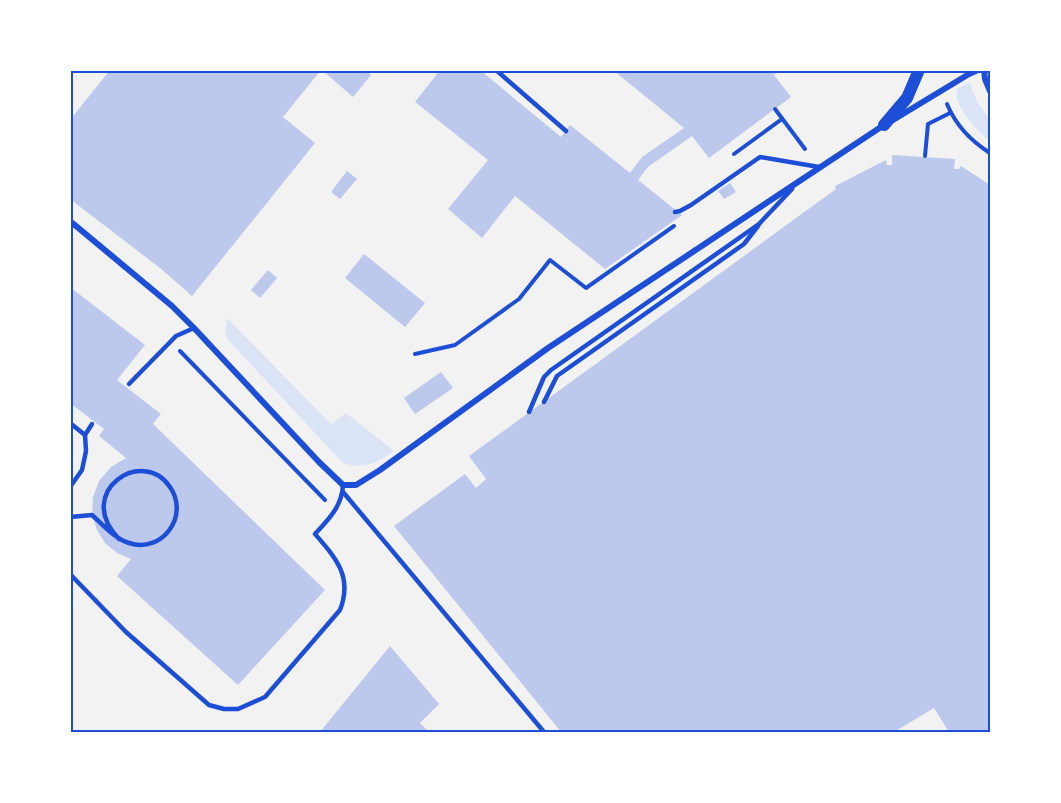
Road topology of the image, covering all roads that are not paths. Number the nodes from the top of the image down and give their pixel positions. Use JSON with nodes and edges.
{"nodes":[{"id":1,"x":496,"y":70,"type":"edge"},
{"id":2,"x":919,"y":70,"type":"edge"},
{"id":3,"x":978,"y":70,"type":"edge"},
{"id":4,"x":984,"y":70,"type":"edge"},
{"id":5,"x":990,"y":91,"type":"edge"},
{"id":6,"x":884,"y":125,"type":"junction"},
{"id":7,"x":566,"y":130,"type":"dead end"},
{"id":8,"x":819,"y":167,"type":"junction"},
{"id":9,"x":800,"y":180,"type":"junction"},
{"id":10,"x":678,"y":211,"type":"road end"},
{"id":11,"x":70,"y":221,"type":"edge"},
{"id":12,"x":759,"y":224,"type":"junction"},
{"id":13,"x":195,"y":328,"type":"junction"},
{"id":14,"x":129,"y":384,"type":"dead end"},
{"id":15,"x":544,"y":402,"type":"dead end"},
{"id":16,"x":529,"y":412,"type":"dead end"},
{"id":17,"x":70,"y":423,"type":"edge"},
{"id":18,"x":93,"y":424,"type":"dead end"},
{"id":19,"x":85,"y":435,"type":"junction"},
{"id":20,"x":70,"y":487,"type":"edge"},
{"id":21,"x":343,"y":488,"type":"junction"},
{"id":22,"x":70,"y":517,"type":"edge"},
{"id":23,"x":119,"y":539,"type":"junction"},
{"id":24,"x":70,"y":574,"type":"edge"},
{"id":25,"x":544,"y":732,"type":"edge"}],
"edges":[{"from":1,"to":7,"type":"lane"},
{"from":2,"to":6,"type":"main road"},
{"from":3,"to":6,"type":"street"},
{"from":4,"to":5,"type":"street"},
{"from":6,"to":8,"type":"street"},
{"from":8,"to":9,"type":"street"},
{"from":8,"to":10,"type":"lane"},
{"from":9,"to":12,"type":"lane"},
{"from":9,"to":21,"type":"street"},
{"from":11,"to":13,"type":"street"},
{"from":12,"to":15,"type":"lane"},
{"from":12,"to":16,"type":"lane"},
{"from":13,"to":14,"type":"lane"},
{"from":13,"to":21,"type":"street"},
{"from":17,"to":19,"type":"lane"},
{"from":18,"to":19,"type":"lane"},
{"from":19,"to":20,"type":"lane"},
{"from":21,"to":24,"type":"lane"},
{"from":21,"to":25,"type":"lane"},
{"from":22,"to":23,"type":"lane"},
{"from":23,"to":23,"type":"lane"}]}
